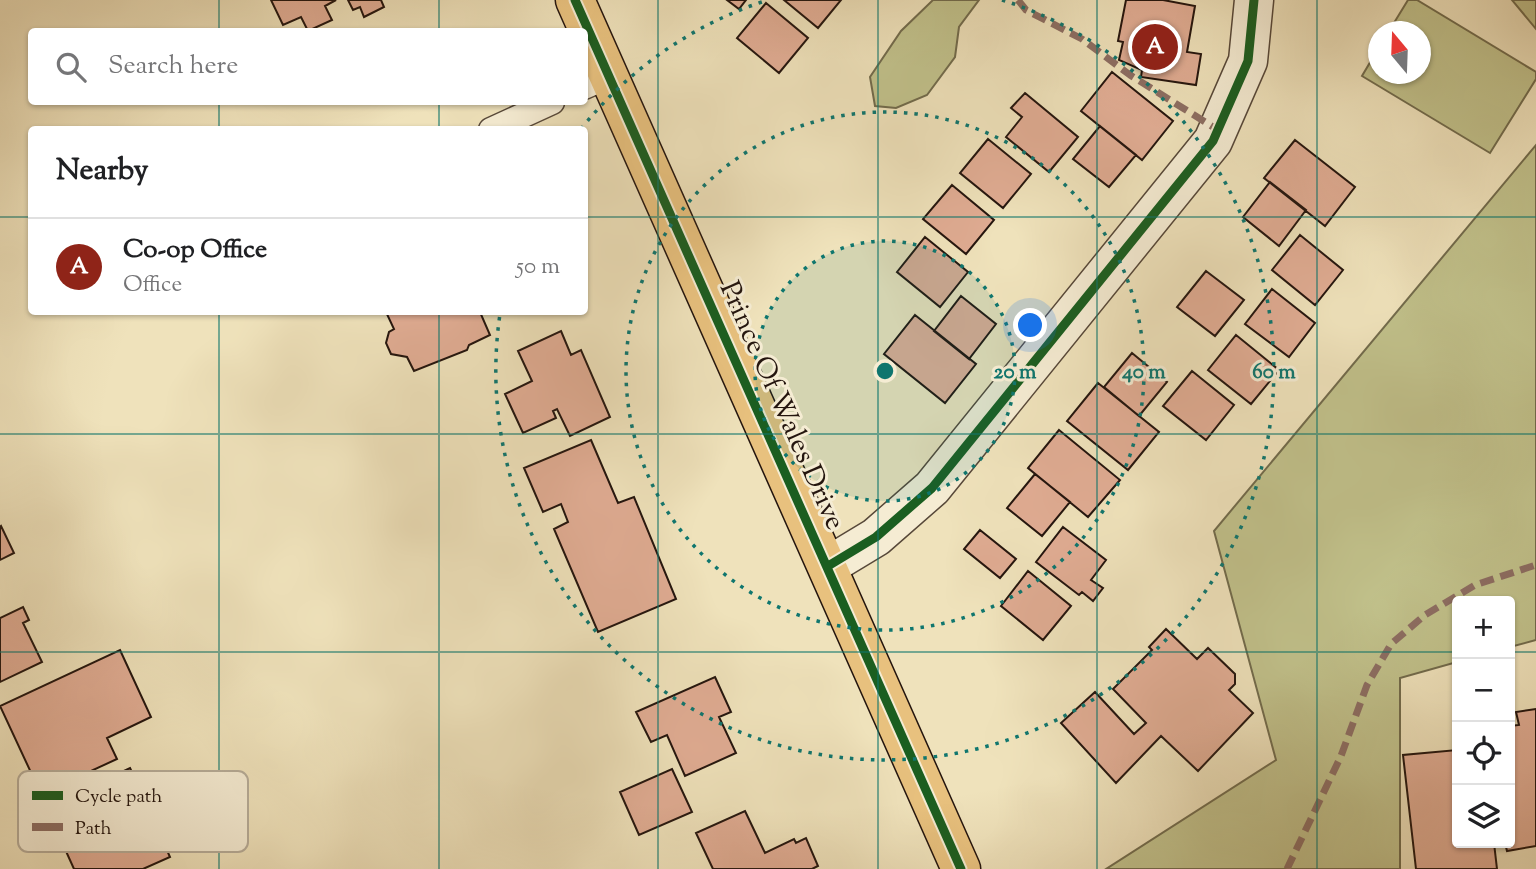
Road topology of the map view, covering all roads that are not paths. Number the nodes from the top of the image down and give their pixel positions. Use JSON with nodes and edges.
{"nodes":[{"id":1,"x":575,"y":0,"type":"edge"},
{"id":2,"x":1254,"y":0,"type":"edge"},
{"id":3,"x":583,"y":28,"type":"edge"},
{"id":4,"x":588,"y":48,"type":"edge"},
{"id":5,"x":597,"y":82,"type":"edge"},
{"id":6,"x":545,"y":105,"type":"edge"},
{"id":7,"x":500,"y":126,"type":"edge"},
{"id":8,"x":828,"y":566,"type":"junction"},
{"id":9,"x":961,"y":869,"type":"edge"}],
"edges":[{"from":1,"to":3,"type":"main road","name":"Prince Of Wales Drive"},
{"from":2,"to":8,"type":"street"},
{"from":4,"to":5,"type":"main road","name":"Prince Of Wales Drive"},
{"from":5,"to":8,"type":"main road","name":"Prince Of Wales Drive"},
{"from":6,"to":7,"type":"lane"},
{"from":8,"to":9,"type":"main road","name":"Prince Of Wales Drive"}]}
